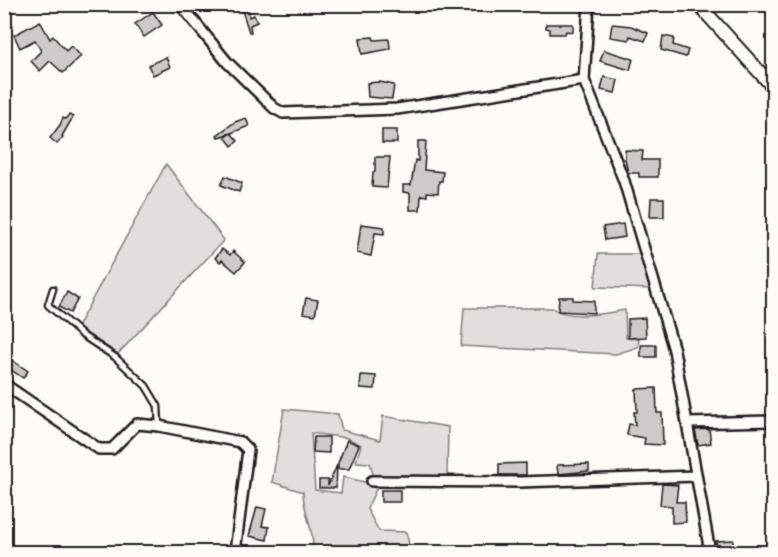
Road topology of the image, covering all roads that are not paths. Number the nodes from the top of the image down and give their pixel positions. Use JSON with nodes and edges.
{"nodes":[{"id":1,"x":180,"y":4,"type":"edge"},
{"id":2,"x":589,"y":4,"type":"edge"},
{"id":3,"x":698,"y":4,"type":"edge"},
{"id":4,"x":584,"y":80,"type":"junction"},
{"id":5,"x":774,"y":88,"type":"edge"},
{"id":6,"x":53,"y":289,"type":"dead end"},
{"id":7,"x":4,"y":384,"type":"edge"},
{"id":8,"x":774,"y":421,"type":"edge"},
{"id":9,"x":688,"y":423,"type":"junction"},
{"id":10,"x":159,"y":426,"type":"junction"},
{"id":11,"x":696,"y":476,"type":"junction"},
{"id":12,"x":372,"y":481,"type":"dead end"},
{"id":13,"x":235,"y":552,"type":"edge"},
{"id":14,"x":710,"y":552,"type":"edge"}],
"edges":[{"from":1,"to":4,"type":"street"},
{"from":2,"to":4,"type":"street"},
{"from":3,"to":5,"type":"street"},
{"from":4,"to":9,"type":"street"},
{"from":6,"to":10,"type":"lane"},
{"from":7,"to":10,"type":"street"},
{"from":8,"to":9,"type":"street"},
{"from":9,"to":11,"type":"street"},
{"from":10,"to":13,"type":"street"},
{"from":11,"to":12,"type":"street"},
{"from":11,"to":14,"type":"street"}]}
